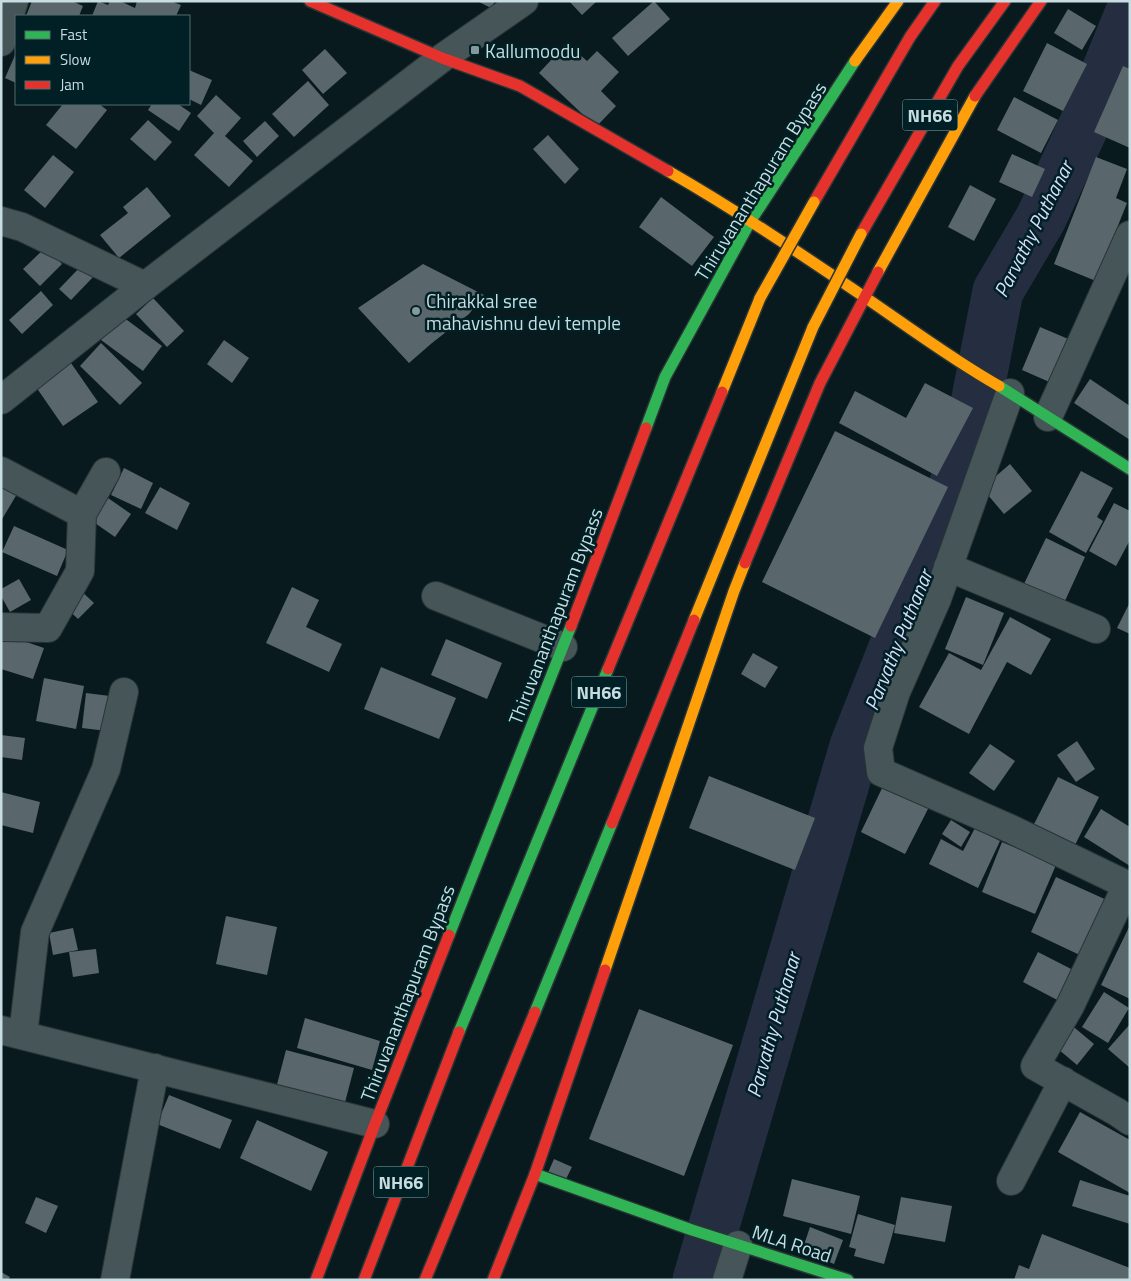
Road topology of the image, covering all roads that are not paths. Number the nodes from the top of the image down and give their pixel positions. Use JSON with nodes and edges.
{"nodes":[{"id":1,"x":14,"y":1,"type":"edge"},
{"id":2,"x":310,"y":1,"type":"edge"},
{"id":3,"x":524,"y":1,"type":"edge"},
{"id":4,"x":898,"y":1,"type":"edge"},
{"id":5,"x":934,"y":1,"type":"edge"},
{"id":6,"x":1004,"y":1,"type":"edge"},
{"id":7,"x":1040,"y":1,"type":"edge"},
{"id":8,"x":1,"y":42,"type":"edge"},
{"id":9,"x":442,"y":58,"type":"junction"},
{"id":10,"x":1,"y":221,"type":"edge"},
{"id":11,"x":750,"y":222,"type":"junction"},
{"id":12,"x":1130,"y":235,"type":"edge"},
{"id":13,"x":1122,"y":272,"type":"edge"},
{"id":14,"x":145,"y":286,"type":"junction"},
{"id":15,"x":864,"y":297,"type":"junction"},
{"id":16,"x":1002,"y":388,"type":"junction"},
{"id":17,"x":1,"y":400,"type":"edge"},
{"id":18,"x":1048,"y":418,"type":"junction"},
{"id":19,"x":1130,"y":469,"type":"edge"},
{"id":20,"x":1,"y":471,"type":"edge"},
{"id":21,"x":106,"y":472,"type":"dead end"},
{"id":22,"x":82,"y":514,"type":"junction"},
{"id":23,"x":948,"y":567,"type":"junction"},
{"id":24,"x":436,"y":596,"type":"dead end"},
{"id":25,"x":1,"y":627,"type":"edge"},
{"id":26,"x":1096,"y":629,"type":"dead end"},
{"id":27,"x":563,"y":647,"type":"junction"},
{"id":28,"x":124,"y":692,"type":"dead end"},
{"id":29,"x":12,"y":1032,"type":"edge"},
{"id":30,"x":154,"y":1068,"type":"junction"},
{"id":31,"x":1063,"y":1081,"type":"junction"},
{"id":32,"x":1130,"y":1121,"type":"edge"},
{"id":33,"x":375,"y":1124,"type":"junction"},
{"id":34,"x":535,"y":1174,"type":"junction"},
{"id":35,"x":1011,"y":1181,"type":"dead end"},
{"id":36,"x":732,"y":1242,"type":"junction"},
{"id":37,"x":115,"y":1280,"type":"edge"},
{"id":38,"x":316,"y":1280,"type":"edge"},
{"id":39,"x":364,"y":1280,"type":"edge"},
{"id":40,"x":425,"y":1280,"type":"edge"},
{"id":41,"x":493,"y":1280,"type":"edge"},
{"id":42,"x":726,"y":1280,"type":"edge"},
{"id":43,"x":848,"y":1280,"type":"edge"}],
"edges":[{"from":1,"to":8,"type":"street"},
{"from":2,"to":9,"type":"main road"},
{"from":3,"to":9,"type":"street"},
{"from":4,"to":11,"type":"main road","name":"Thiruvananthapuram Bypass"},
{"from":5,"to":39,"type":"main road","number":"NH66","bridge":true},
{"from":6,"to":40,"type":"main road","number":"NH66","bridge":true},
{"from":7,"to":15,"type":"main road"},
{"from":9,"to":11,"type":"main road"},
{"from":9,"to":14,"type":"street"},
{"from":10,"to":14,"type":"street"},
{"from":11,"to":15,"type":"main road"},
{"from":11,"to":27,"type":"main road","name":"Thiruvananthapuram Bypass"},
{"from":12,"to":13,"type":"street"},
{"from":13,"to":18,"type":"street"},
{"from":14,"to":17,"type":"street"},
{"from":15,"to":16,"type":"main road"},
{"from":15,"to":34,"type":"main road"},
{"from":16,"to":18,"type":"main road"},
{"from":16,"to":23,"type":"street"},
{"from":18,"to":19,"type":"main road"},
{"from":20,"to":22,"type":"street"},
{"from":21,"to":22,"type":"street"},
{"from":22,"to":25,"type":"street"},
{"from":23,"to":26,"type":"street"},
{"from":23,"to":31,"type":"street"},
{"from":24,"to":27,"type":"street"},
{"from":27,"to":33,"type":"main road","name":"Thiruvananthapuram Bypass"},
{"from":28,"to":29,"type":"street"},
{"from":29,"to":30,"type":"street"},
{"from":30,"to":33,"type":"street"},
{"from":30,"to":37,"type":"street"},
{"from":31,"to":32,"type":"street"},
{"from":31,"to":35,"type":"street"},
{"from":33,"to":38,"type":"main road","name":"Thiruvananthapuram Bypass"},
{"from":34,"to":36,"type":"main road","name":"MLA Road"},
{"from":34,"to":41,"type":"main road"},
{"from":36,"to":42,"type":"street"},
{"from":36,"to":43,"type":"main road","name":"MLA Road"}]}
